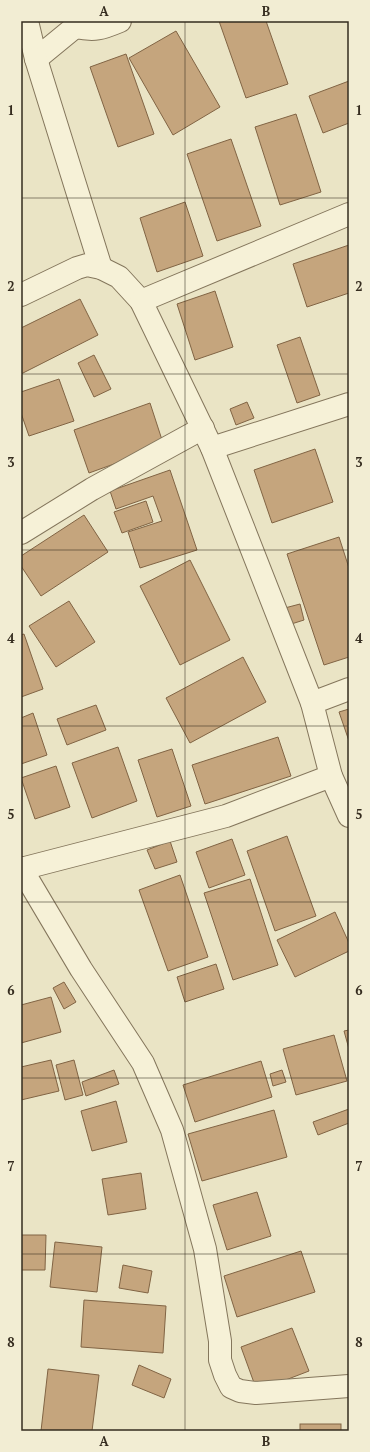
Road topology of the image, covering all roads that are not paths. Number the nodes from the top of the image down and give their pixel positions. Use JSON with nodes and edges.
{"nodes":[{"id":1,"x":27,"y":21,"type":"edge"},
{"id":2,"x":120,"y":21,"type":"edge"},
{"id":3,"x":36,"y":59,"type":"junction"},
{"id":4,"x":349,"y":214,"type":"edge"},
{"id":5,"x":101,"y":268,"type":"junction"},
{"id":6,"x":21,"y":295,"type":"edge"},
{"id":7,"x":141,"y":301,"type":"junction"},
{"id":8,"x":349,"y":404,"type":"edge"},
{"id":9,"x":203,"y":428,"type":"junction"},
{"id":10,"x":212,"y":448,"type":"junction"},
{"id":11,"x":21,"y":533,"type":"edge"},
{"id":12,"x":349,"y":689,"type":"edge"},
{"id":13,"x":312,"y":703,"type":"junction"},
{"id":14,"x":331,"y":776,"type":"junction"},
{"id":15,"x":349,"y":816,"type":"edge"},
{"id":16,"x":21,"y":868,"type":"edge"},
{"id":17,"x":349,"y":1386,"type":"edge"}],
"edges":[{"from":1,"to":3,"type":"street"},
{"from":2,"to":3,"type":"street"},
{"from":3,"to":5,"type":"street"},
{"from":4,"to":7,"type":"street"},
{"from":5,"to":6,"type":"street"},
{"from":5,"to":7,"type":"street"},
{"from":7,"to":9,"type":"street"},
{"from":8,"to":10,"type":"street"},
{"from":9,"to":10,"type":"street"},
{"from":9,"to":11,"type":"street"},
{"from":10,"to":13,"type":"street"},
{"from":12,"to":13,"type":"street"},
{"from":13,"to":14,"type":"street"},
{"from":14,"to":15,"type":"street"},
{"from":14,"to":16,"type":"street"},
{"from":16,"to":17,"type":"street"}]}
